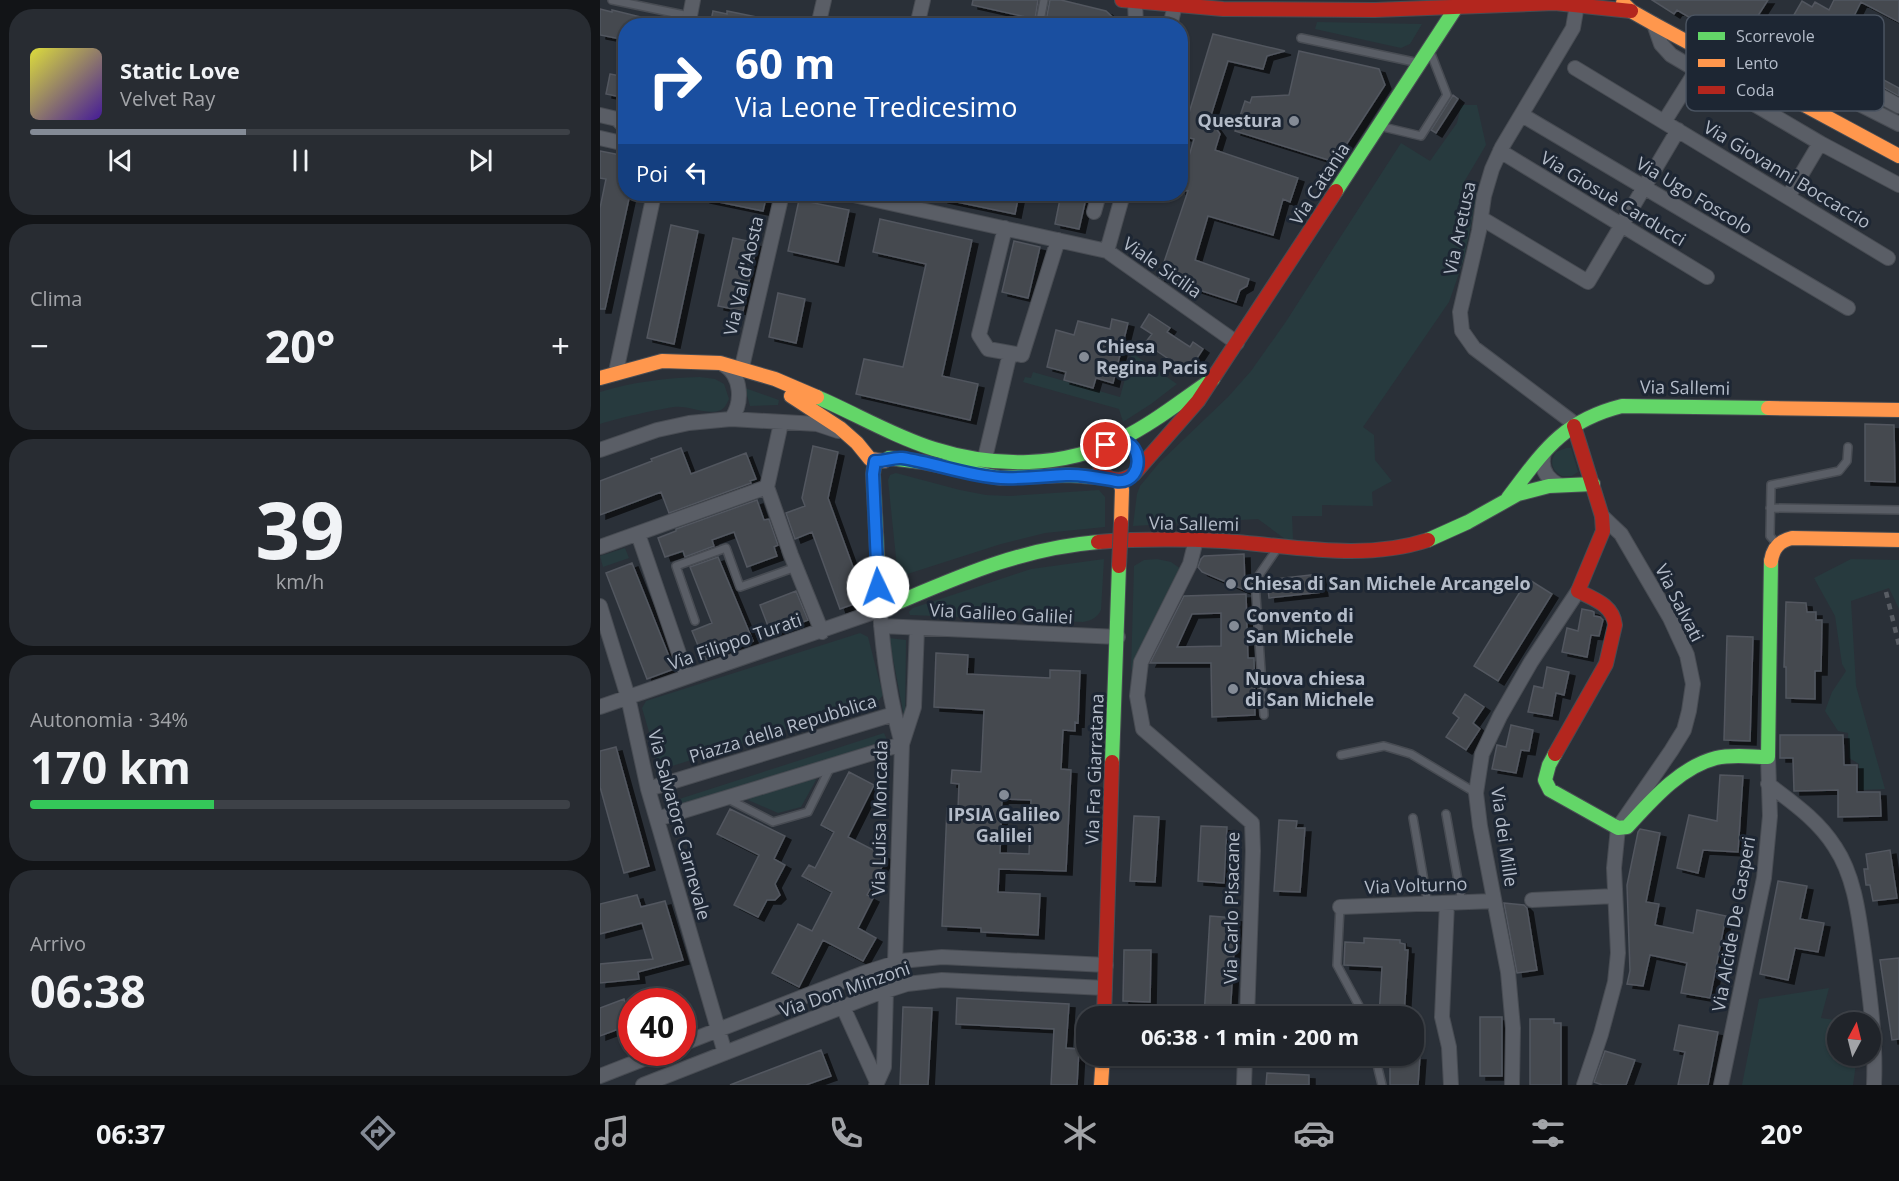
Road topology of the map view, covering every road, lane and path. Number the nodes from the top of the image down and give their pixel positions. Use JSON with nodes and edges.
{"nodes":[{"id":1,"x":612,"y":0,"type":"edge"},
{"id":2,"x":693,"y":0,"type":"edge"},
{"id":3,"x":824,"y":0,"type":"edge"},
{"id":4,"x":923,"y":0,"type":"edge"},
{"id":5,"x":1044,"y":0,"type":"edge"},
{"id":6,"x":1620,"y":0,"type":"edge"},
{"id":7,"x":1129,"y":1,"type":"edge"},
{"id":8,"x":1557,"y":2,"type":"edge"},
{"id":9,"x":1214,"y":4,"type":"edge"},
{"id":10,"x":1459,"y":4,"type":"edge"},
{"id":11,"x":1175,"y":5,"type":"junction"},
{"id":12,"x":1294,"y":5,"type":"edge"},
{"id":13,"x":1375,"y":5,"type":"edge"},
{"id":14,"x":1577,"y":5,"type":"junction"},
{"id":15,"x":1631,"y":11,"type":"junction"},
{"id":16,"x":678,"y":18,"type":"edge"},
{"id":17,"x":690,"y":18,"type":"edge"},
{"id":18,"x":820,"y":18,"type":"edge"},
{"id":19,"x":922,"y":18,"type":"edge"},
{"id":20,"x":1041,"y":18,"type":"edge"},
{"id":21,"x":1134,"y":18,"type":"edge"},
{"id":22,"x":1172,"y":18,"type":"edge"},
{"id":23,"x":1654,"y":24,"type":"junction"},
{"id":24,"x":1301,"y":38,"type":"dead end"},
{"id":25,"x":1686,"y":42,"type":"edge"},
{"id":26,"x":1429,"y":50,"type":"junction"},
{"id":27,"x":1420,"y":63,"type":"junction"},
{"id":28,"x":1686,"y":64,"type":"edge"},
{"id":29,"x":1575,"y":68,"type":"dead end"},
{"id":30,"x":1686,"y":86,"type":"edge"},
{"id":31,"x":1884,"y":98,"type":"edge"},
{"id":32,"x":1899,"y":106,"type":"edge"},
{"id":33,"x":1766,"y":111,"type":"edge"},
{"id":34,"x":1815,"y":111,"type":"edge"},
{"id":35,"x":1873,"y":111,"type":"edge"},
{"id":36,"x":600,"y":115,"type":"edge"},
{"id":37,"x":1522,"y":115,"type":"junction"},
{"id":38,"x":618,"y":120,"type":"edge"},
{"id":39,"x":1664,"y":122,"type":"junction"},
{"id":40,"x":1899,"y":124,"type":"edge"},
{"id":41,"x":1379,"y":126,"type":"junction"},
{"id":42,"x":1678,"y":130,"type":"junction"},
{"id":43,"x":600,"y":138,"type":"edge"},
{"id":44,"x":618,"y":142,"type":"edge"},
{"id":45,"x":1820,"y":143,"type":"junction"},
{"id":46,"x":1500,"y":151,"type":"junction"},
{"id":47,"x":1899,"y":156,"type":"edge"},
{"id":48,"x":1899,"y":185,"type":"edge"},
{"id":49,"x":1644,"y":187,"type":"junction"},
{"id":50,"x":1788,"y":197,"type":"junction"},
{"id":51,"x":653,"y":201,"type":"edge"},
{"id":52,"x":780,"y":201,"type":"edge"},
{"id":53,"x":894,"y":201,"type":"edge"},
{"id":54,"x":1097,"y":201,"type":"edge"},
{"id":55,"x":1121,"y":201,"type":"edge"},
{"id":56,"x":1094,"y":212,"type":"dead end"},
{"id":57,"x":1481,"y":218,"type":"junction"},
{"id":58,"x":1622,"y":226,"type":"junction"},
{"id":59,"x":1005,"y":228,"type":"junction"},
{"id":60,"x":1058,"y":240,"type":"junction"},
{"id":61,"x":1107,"y":251,"type":"junction"},
{"id":62,"x":1888,"y":258,"type":"dead end"},
{"id":63,"x":1707,"y":277,"type":"dead end"},
{"id":64,"x":1848,"y":308,"type":"dead end"},
{"id":65,"x":1237,"y":343,"type":"junction"},
{"id":66,"x":1010,"y":354,"type":"junction"},
{"id":67,"x":722,"y":364,"type":"junction"},
{"id":68,"x":742,"y":367,"type":"junction"},
{"id":69,"x":616,"y":372,"type":"junction"},
{"id":70,"x":758,"y":373,"type":"junction"},
{"id":71,"x":600,"y":378,"type":"edge"},
{"id":72,"x":1213,"y":380,"type":"junction"},
{"id":73,"x":1899,"y":410,"type":"edge"},
{"id":74,"x":731,"y":418,"type":"junction"},
{"id":75,"x":781,"y":423,"type":"junction"},
{"id":76,"x":1574,"y":426,"type":"junction"},
{"id":77,"x":887,"y":430,"type":"junction"},
{"id":78,"x":845,"y":434,"type":"junction"},
{"id":79,"x":1112,"y":443,"type":"junction"},
{"id":80,"x":1848,"y":447,"type":"dead end"},
{"id":81,"x":863,"y":449,"type":"junction"},
{"id":82,"x":600,"y":450,"type":"edge"},
{"id":83,"x":1544,"y":453,"type":"junction"},
{"id":84,"x":889,"y":458,"type":"junction"},
{"id":85,"x":875,"y":461,"type":"junction"},
{"id":86,"x":984,"y":462,"type":"junction"},
{"id":87,"x":1137,"y":468,"type":"junction"},
{"id":88,"x":1115,"y":480,"type":"junction"},
{"id":89,"x":1593,"y":484,"type":"junction"},
{"id":90,"x":1558,"y":485,"type":"junction"},
{"id":91,"x":767,"y":487,"type":"junction"},
{"id":92,"x":1508,"y":498,"type":"junction"},
{"id":93,"x":1770,"y":508,"type":"junction"},
{"id":94,"x":1898,"y":510,"type":"edge"},
{"id":95,"x":1602,"y":516,"type":"junction"},
{"id":96,"x":638,"y":534,"type":"junction"},
{"id":97,"x":1897,"y":539,"type":"edge"},
{"id":98,"x":1196,"y":540,"type":"junction"},
{"id":99,"x":1776,"y":544,"type":"junction"},
{"id":100,"x":600,"y":547,"type":"edge"},
{"id":101,"x":1279,"y":547,"type":"junction"},
{"id":102,"x":795,"y":567,"type":"junction"},
{"id":103,"x":1578,"y":591,"type":"junction"},
{"id":104,"x":600,"y":606,"type":"edge"},
{"id":105,"x":880,"y":610,"type":"junction"},
{"id":106,"x":695,"y":621,"type":"dead end"},
{"id":107,"x":881,"y":626,"type":"junction"},
{"id":108,"x":917,"y":628,"type":"junction"},
{"id":109,"x":822,"y":632,"type":"junction"},
{"id":110,"x":1118,"y":638,"type":"junction"},
{"id":111,"x":687,"y":677,"type":"junction"},
{"id":112,"x":628,"y":696,"type":"junction"},
{"id":113,"x":600,"y":707,"type":"edge"},
{"id":114,"x":894,"y":714,"type":"junction"},
{"id":115,"x":1264,"y":716,"type":"dead end"},
{"id":116,"x":902,"y":744,"type":"junction"},
{"id":117,"x":1341,"y":755,"type":"dead end"},
{"id":118,"x":1768,"y":757,"type":"junction"},
{"id":119,"x":831,"y":766,"type":"junction"},
{"id":120,"x":1768,"y":784,"type":"junction"},
{"id":121,"x":648,"y":789,"type":"junction"},
{"id":122,"x":1476,"y":793,"type":"junction"},
{"id":123,"x":726,"y":798,"type":"junction"},
{"id":124,"x":1446,"y":814,"type":"dead end"},
{"id":125,"x":1413,"y":818,"type":"dead end"},
{"id":126,"x":657,"y":819,"type":"junction"},
{"id":127,"x":1618,"y":828,"type":"junction"},
{"id":128,"x":1615,"y":896,"type":"junction"},
{"id":129,"x":1532,"y":900,"type":"dead end"},
{"id":130,"x":1494,"y":902,"type":"junction"},
{"id":131,"x":1447,"y":903,"type":"junction"},
{"id":132,"x":1462,"y":903,"type":"junction"},
{"id":133,"x":1428,"y":904,"type":"junction"},
{"id":134,"x":1340,"y":907,"type":"joint"},
{"id":135,"x":895,"y":963,"type":"junction"},
{"id":136,"x":1106,"y":964,"type":"junction"},
{"id":137,"x":1105,"y":988,"type":"junction"},
{"id":138,"x":886,"y":990,"type":"junction"},
{"id":139,"x":1104,"y":1006,"type":"edge"},
{"id":140,"x":1247,"y":1006,"type":"edge"},
{"id":141,"x":1359,"y":1006,"type":"edge"},
{"id":142,"x":843,"y":1007,"type":"junction"},
{"id":143,"x":718,"y":1030,"type":"junction"},
{"id":144,"x":696,"y":1039,"type":"edge"},
{"id":145,"x":725,"y":1053,"type":"junction"},
{"id":146,"x":626,"y":1066,"type":"edge"},
{"id":147,"x":1102,"y":1066,"type":"edge"},
{"id":148,"x":1245,"y":1066,"type":"edge"},
{"id":149,"x":1377,"y":1066,"type":"edge"},
{"id":150,"x":600,"y":1076,"type":"edge"},
{"id":151,"x":877,"y":1083,"type":"edge"},
{"id":152,"x":643,"y":1085,"type":"edge"},
{"id":153,"x":1101,"y":1085,"type":"edge"},
{"id":154,"x":1244,"y":1085,"type":"edge"},
{"id":155,"x":1382,"y":1085,"type":"edge"},
{"id":156,"x":1451,"y":1085,"type":"edge"},
{"id":157,"x":1512,"y":1085,"type":"edge"},
{"id":158,"x":1584,"y":1085,"type":"edge"},
{"id":159,"x":1721,"y":1085,"type":"edge"},
{"id":160,"x":1874,"y":1085,"type":"edge"}],
"edges":[{"from":1,"to":16,"type":"lane"},
{"from":2,"to":17,"type":"street"},
{"from":3,"to":18,"type":"street"},
{"from":4,"to":19,"type":"street"},
{"from":5,"to":20,"type":"lane"},
{"from":6,"to":15,"type":"main road"},
{"from":7,"to":11,"type":"main road"},
{"from":7,"to":21,"type":"street"},
{"from":8,"to":10,"type":"main road"},
{"from":8,"to":14,"type":"main road"},
{"from":9,"to":11,"type":"main road"},
{"from":9,"to":12,"type":"main road"},
{"from":10,"to":13,"type":"main road"},
{"from":10,"to":26,"type":"main road","name":"Via Catania"},
{"from":11,"to":22,"type":"street"},
{"from":12,"to":13,"type":"main road"},
{"from":14,"to":15,"type":"main road"},
{"from":14,"to":37,"type":"street","name":"Via Aretusa"},
{"from":15,"to":23,"type":"main road"},
{"from":23,"to":25,"type":"main road"},
{"from":23,"to":28,"type":"street"},
{"from":24,"to":27,"type":"lane"},
{"from":26,"to":27,"type":"main road","name":"Via Catania"},
{"from":26,"to":41,"type":"lane"},
{"from":27,"to":41,"type":"main road","name":"Via Catania"},
{"from":29,"to":39,"type":"street","name":"Via Giovanni Boccaccio"},
{"from":30,"to":39,"type":"street"},
{"from":31,"to":32,"type":"street"},
{"from":33,"to":45,"type":"street"},
{"from":34,"to":47,"type":"main road"},
{"from":35,"to":40,"type":"street"},
{"from":36,"to":38,"type":"street"},
{"from":37,"to":46,"type":"street","name":"Via Aretusa"},
{"from":37,"to":49,"type":"street","name":"Via Ugo Foscolo"},
{"from":39,"to":42,"type":"street","name":"Via Giovanni Boccaccio"},
{"from":41,"to":65,"type":"main road","name":"Via Catania"},
{"from":42,"to":49,"type":"street"},
{"from":42,"to":50,"type":"street","name":"Via Giovanni Boccaccio"},
{"from":43,"to":44,"type":"street"},
{"from":45,"to":48,"type":"street"},
{"from":45,"to":50,"type":"street"},
{"from":46,"to":57,"type":"street","name":"Via Aretusa"},
{"from":46,"to":58,"type":"street","name":"Via Giosuè Carducci"},
{"from":49,"to":58,"type":"street"},
{"from":49,"to":64,"type":"street","name":"Via Ugo Foscolo"},
{"from":50,"to":62,"type":"street","name":"Via Giovanni Boccaccio"},
{"from":51,"to":69,"type":"street"},
{"from":52,"to":68,"type":"street","name":"Via Val d'Aosta"},
{"from":53,"to":59,"type":"street","name":"Viale Sicilia"},
{"from":54,"to":56,"type":"street"},
{"from":55,"to":61,"type":"street"},
{"from":57,"to":58,"type":"street"},
{"from":57,"to":76,"type":"street","name":"Via Aretusa"},
{"from":58,"to":63,"type":"street","name":"Via Giosuè Carducci"},
{"from":59,"to":60,"type":"street","name":"Viale Sicilia"},
{"from":59,"to":66,"type":"street"},
{"from":60,"to":61,"type":"street","name":"Viale Sicilia"},
{"from":60,"to":66,"type":"street"},
{"from":61,"to":65,"type":"street","name":"Viale Sicilia"},
{"from":65,"to":72,"type":"main road","name":"Via Catania"},
{"from":66,"to":86,"type":"street"},
{"from":67,"to":68,"type":"main road"},
{"from":67,"to":69,"type":"main road"},
{"from":67,"to":74,"type":"street"},
{"from":68,"to":70,"type":"main road"},
{"from":69,"to":71,"type":"main road"},
{"from":70,"to":77,"type":"main road"},
{"from":70,"to":78,"type":"main road"},
{"from":72,"to":79,"type":"main road"},
{"from":72,"to":87,"type":"main road","name":"Via Catania"},
{"from":73,"to":76,"type":"main road","name":"Via Sallemi"},
{"from":74,"to":75,"type":"street"},
{"from":74,"to":82,"type":"street"},
{"from":75,"to":78,"type":"street"},
{"from":75,"to":91,"type":"street"},
{"from":76,"to":83,"type":"main road","name":"Via Sallemi"},
{"from":76,"to":89,"type":"main road","name":"Via Salvati"},
{"from":77,"to":81,"type":"main road"},
{"from":77,"to":84,"type":"main road"},
{"from":77,"to":86,"type":"main road"},
{"from":78,"to":81,"type":"main road"},
{"from":79,"to":86,"type":"main road"},
{"from":79,"to":87,"type":"main road"},
{"from":79,"to":88,"type":"main road"},
{"from":80,"to":93,"type":"lane"},
{"from":81,"to":85,"type":"main road"},
{"from":83,"to":90,"type":"street"},
{"from":83,"to":92,"type":"main road","name":"Via Sallemi"},
{"from":84,"to":85,"type":"main road"},
{"from":84,"to":88,"type":"main road"},
{"from":85,"to":105,"type":"main road","name":"Via Luisa Moncada"},
{"from":87,"to":88,"type":"main road"},
{"from":88,"to":110,"type":"main road","name":"Via Fra Giarratana","bridge":true},
{"from":89,"to":90,"type":"main road","name":"Via Sallemi"},
{"from":89,"to":95,"type":"main road","name":"Via Salvati"},
{"from":90,"to":92,"type":"main road","name":"Via Sallemi"},
{"from":91,"to":96,"type":"street"},
{"from":91,"to":102,"type":"street"},
{"from":92,"to":101,"type":"main road","name":"Via Sallemi"},
{"from":93,"to":94,"type":"lane"},
{"from":93,"to":99,"type":"lane"},
{"from":95,"to":103,"type":"main road","name":"Via dei Mille"},
{"from":95,"to":127,"type":"street","name":"Via Salvati"},
{"from":96,"to":100,"type":"street"},
{"from":96,"to":111,"type":"street"},
{"from":97,"to":99,"type":"main road"},
{"from":98,"to":101,"type":"main road","name":"Via Sallemi"},
{"from":98,"to":105,"type":"main road","name":"Via Sallemi"},
{"from":98,"to":140,"type":"street","name":"Via Carlo Pisacane"},
{"from":99,"to":118,"type":"main road","name":"Via Alcide De Gasperi"},
{"from":101,"to":115,"type":"lane"},
{"from":102,"to":106,"type":"lane"},
{"from":102,"to":109,"type":"street"},
{"from":103,"to":122,"type":"street","name":"Via dei Mille"},
{"from":103,"to":127,"type":"main road"},
{"from":104,"to":112,"type":"street","name":"Via Salvatore Carnevale"},
{"from":105,"to":107,"type":"street","name":"Via Luisa Moncada"},
{"from":105,"to":109,"type":"street","name":"Via Filippo Turati"},
{"from":107,"to":108,"type":"street","name":"Via Galileo Galilei"},
{"from":107,"to":114,"type":"street","name":"Via Luisa Moncada"},
{"from":108,"to":110,"type":"street","name":"Via Galileo Galilei"},
{"from":108,"to":116,"type":"street"},
{"from":109,"to":111,"type":"street","name":"Via Filippo Turati"},
{"from":110,"to":136,"type":"main road","name":"Via Fra Giarratana"},
{"from":111,"to":112,"type":"street","name":"Via Filippo Turati"},
{"from":112,"to":113,"type":"street","name":"Via Filippo Turati"},
{"from":112,"to":121,"type":"street","name":"Via Salvatore Carnevale"},
{"from":114,"to":116,"type":"street","name":"Via Luisa Moncada"},
{"from":114,"to":121,"type":"street","name":"Piazza della Repubblica"},
{"from":116,"to":119,"type":"street"},
{"from":116,"to":135,"type":"street","name":"Via Luisa Moncada"},
{"from":117,"to":122,"type":"lane"},
{"from":118,"to":120,"type":"street","name":"Via Alcide De Gasperi"},
{"from":118,"to":127,"type":"main road"},
{"from":119,"to":123,"type":"street"},
{"from":119,"to":123,"type":"lane"},
{"from":120,"to":159,"type":"street","name":"Via Alcide De Gasperi"},
{"from":120,"to":160,"type":"street"},
{"from":121,"to":126,"type":"street","name":"Via Salvatore Carnevale"},
{"from":122,"to":130,"type":"street","name":"Via dei Mille"},
{"from":123,"to":126,"type":"street"},
{"from":124,"to":132,"type":"lane"},
{"from":125,"to":133,"type":"lane"},
{"from":126,"to":143,"type":"street","name":"Via Salvatore Carnevale"},
{"from":127,"to":128,"type":"street","name":"Via Salvati"},
{"from":128,"to":129,"type":"street"},
{"from":128,"to":158,"type":"street","name":"Via Salvati"},
{"from":130,"to":132,"type":"street","name":"Via Volturno"},
{"from":130,"to":157,"type":"street","name":"Via dei Mille"},
{"from":131,"to":132,"type":"street","name":"Via Volturno"},
{"from":131,"to":133,"type":"street","name":"Via Volturno"},
{"from":131,"to":156,"type":"street"},
{"from":133,"to":134,"type":"street","name":"Via Volturno"},
{"from":134,"to":141,"type":"lane"},
{"from":135,"to":136,"type":"street","name":"Via Don Minzoni"},
{"from":135,"to":143,"type":"street","name":"Via Don Minzoni"},
{"from":136,"to":137,"type":"main road","name":"Via Fra Giarratana"},
{"from":137,"to":138,"type":"street","name":"Via Don Minzoni"},
{"from":137,"to":139,"type":"main road","name":"Via Fra Giarratana"},
{"from":138,"to":142,"type":"street","name":"Via Don Minzoni"},
{"from":138,"to":151,"type":"street"},
{"from":142,"to":145,"type":"street","name":"Via Don Minzoni"},
{"from":142,"to":151,"type":"street"},
{"from":143,"to":144,"type":"street","name":"Via Don Minzoni"},
{"from":143,"to":145,"type":"street","name":"Via Salvatore Carnevale"},
{"from":145,"to":152,"type":"street","name":"Via Don Minzoni"},
{"from":146,"to":150,"type":"street"},
{"from":147,"to":153,"type":"main road"},
{"from":148,"to":154,"type":"street"},
{"from":149,"to":155,"type":"lane"}]}
